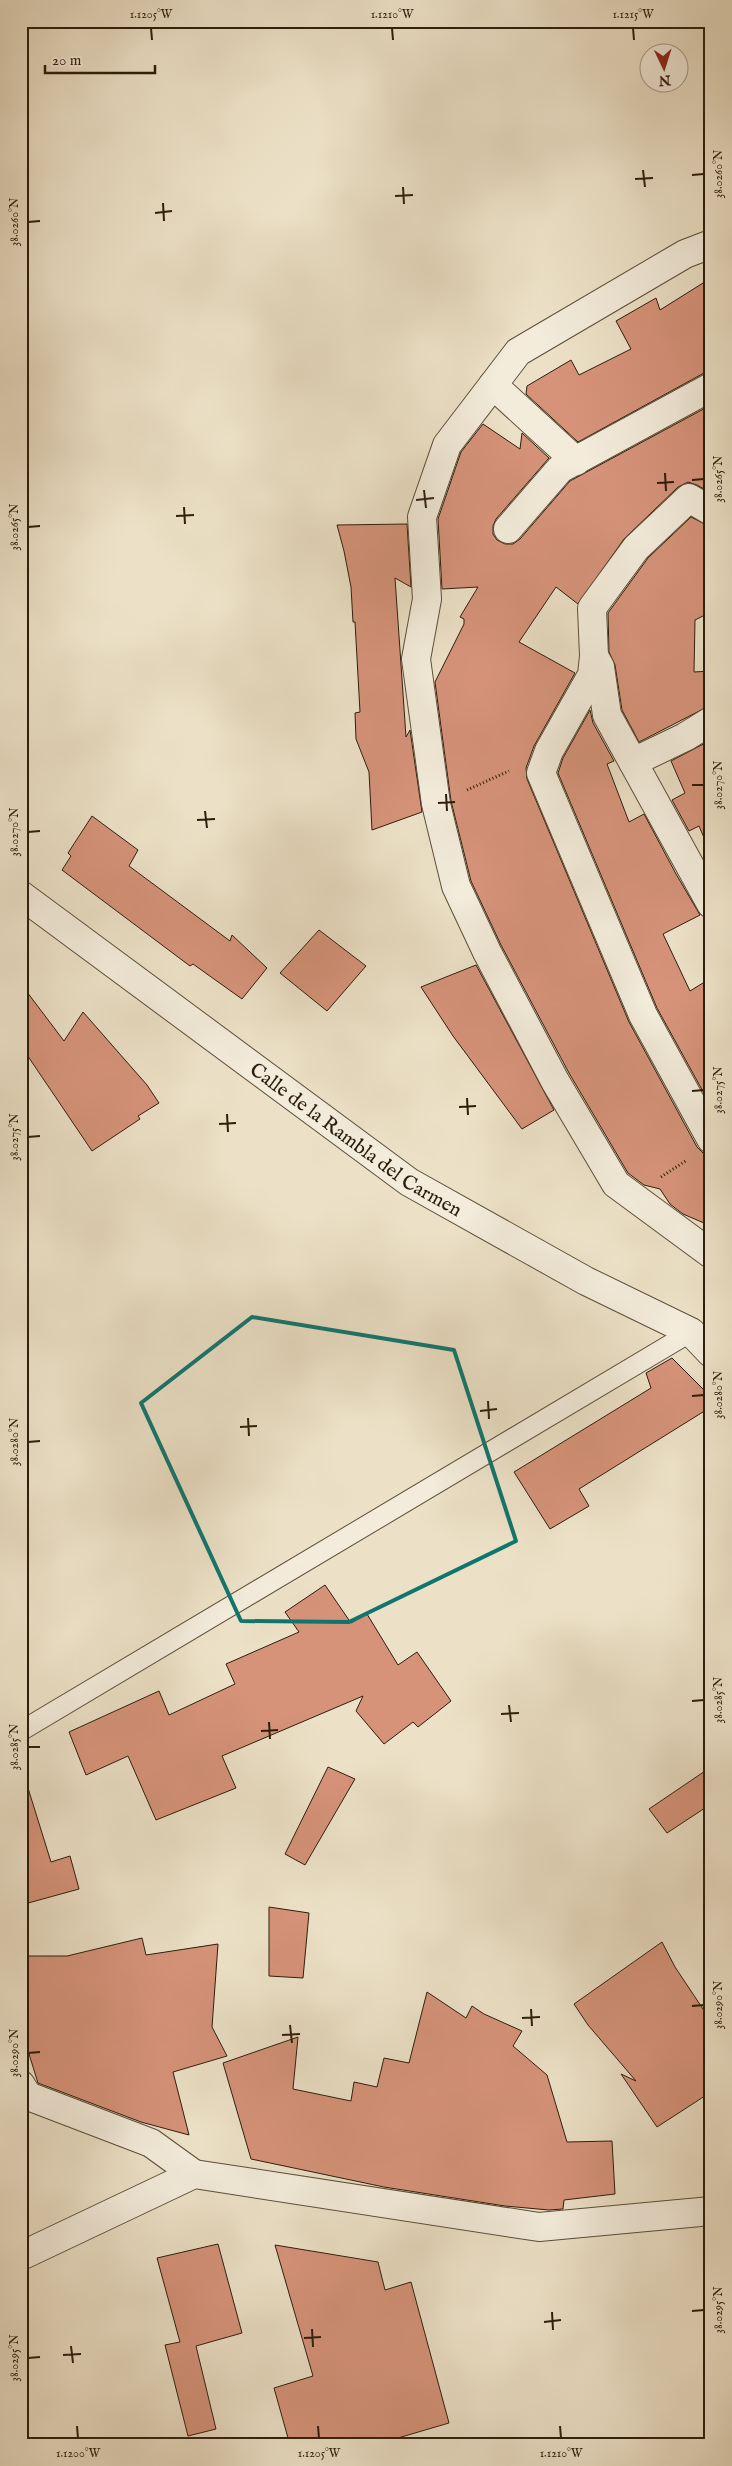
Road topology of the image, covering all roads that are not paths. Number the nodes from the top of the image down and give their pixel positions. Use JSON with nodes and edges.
{"nodes":[{"id":1,"x":711,"y":244,"type":"edge"},
{"id":2,"x":493,"y":385,"type":"junction"},
{"id":3,"x":711,"y":387,"type":"edge"},
{"id":4,"x":576,"y":461,"type":"junction"},
{"id":5,"x":711,"y":511,"type":"edge"},
{"id":6,"x":508,"y":529,"type":"dead end"},
{"id":7,"x":594,"y":656,"type":"junction"},
{"id":8,"x":711,"y":721,"type":"edge"},
{"id":9,"x":633,"y":762,"type":"junction"},
{"id":10,"x":21,"y":895,"type":"edge"},
{"id":11,"x":711,"y":904,"type":"edge"},
{"id":12,"x":703,"y":1147,"type":"edge"},
{"id":13,"x":660,"y":1216,"type":"junction"},
{"id":14,"x":711,"y":1236,"type":"edge"},
{"id":15,"x":711,"y":1254,"type":"edge"},
{"id":16,"x":691,"y":1332,"type":"junction"},
{"id":17,"x":711,"y":1353,"type":"edge"},
{"id":18,"x":21,"y":1732,"type":"edge"},
{"id":19,"x":21,"y":2085,"type":"edge"},
{"id":20,"x":194,"y":2174,"type":"junction"},
{"id":21,"x":711,"y":2211,"type":"edge"},
{"id":22,"x":21,"y":2256,"type":"edge"}],
"edges":[{"from":1,"to":2,"type":"street"},
{"from":2,"to":4,"type":"street"},
{"from":2,"to":13,"type":"street"},
{"from":3,"to":4,"type":"street"},
{"from":4,"to":6,"type":"street"},
{"from":5,"to":7,"type":"street"},
{"from":7,"to":9,"type":"street"},
{"from":7,"to":12,"type":"street"},
{"from":8,"to":9,"type":"street"},
{"from":9,"to":11,"type":"street"},
{"from":10,"to":16,"type":"street","name":"Calle de la Rambla del Carmen"},
{"from":13,"to":14,"type":"street"},
{"from":13,"to":15,"type":"street"},
{"from":16,"to":17,"type":"street","name":"Calle de la Rambla del Carmen"},
{"from":16,"to":18,"type":"lane"},
{"from":19,"to":20,"type":"street"},
{"from":20,"to":21,"type":"street"},
{"from":20,"to":22,"type":"street"}]}
